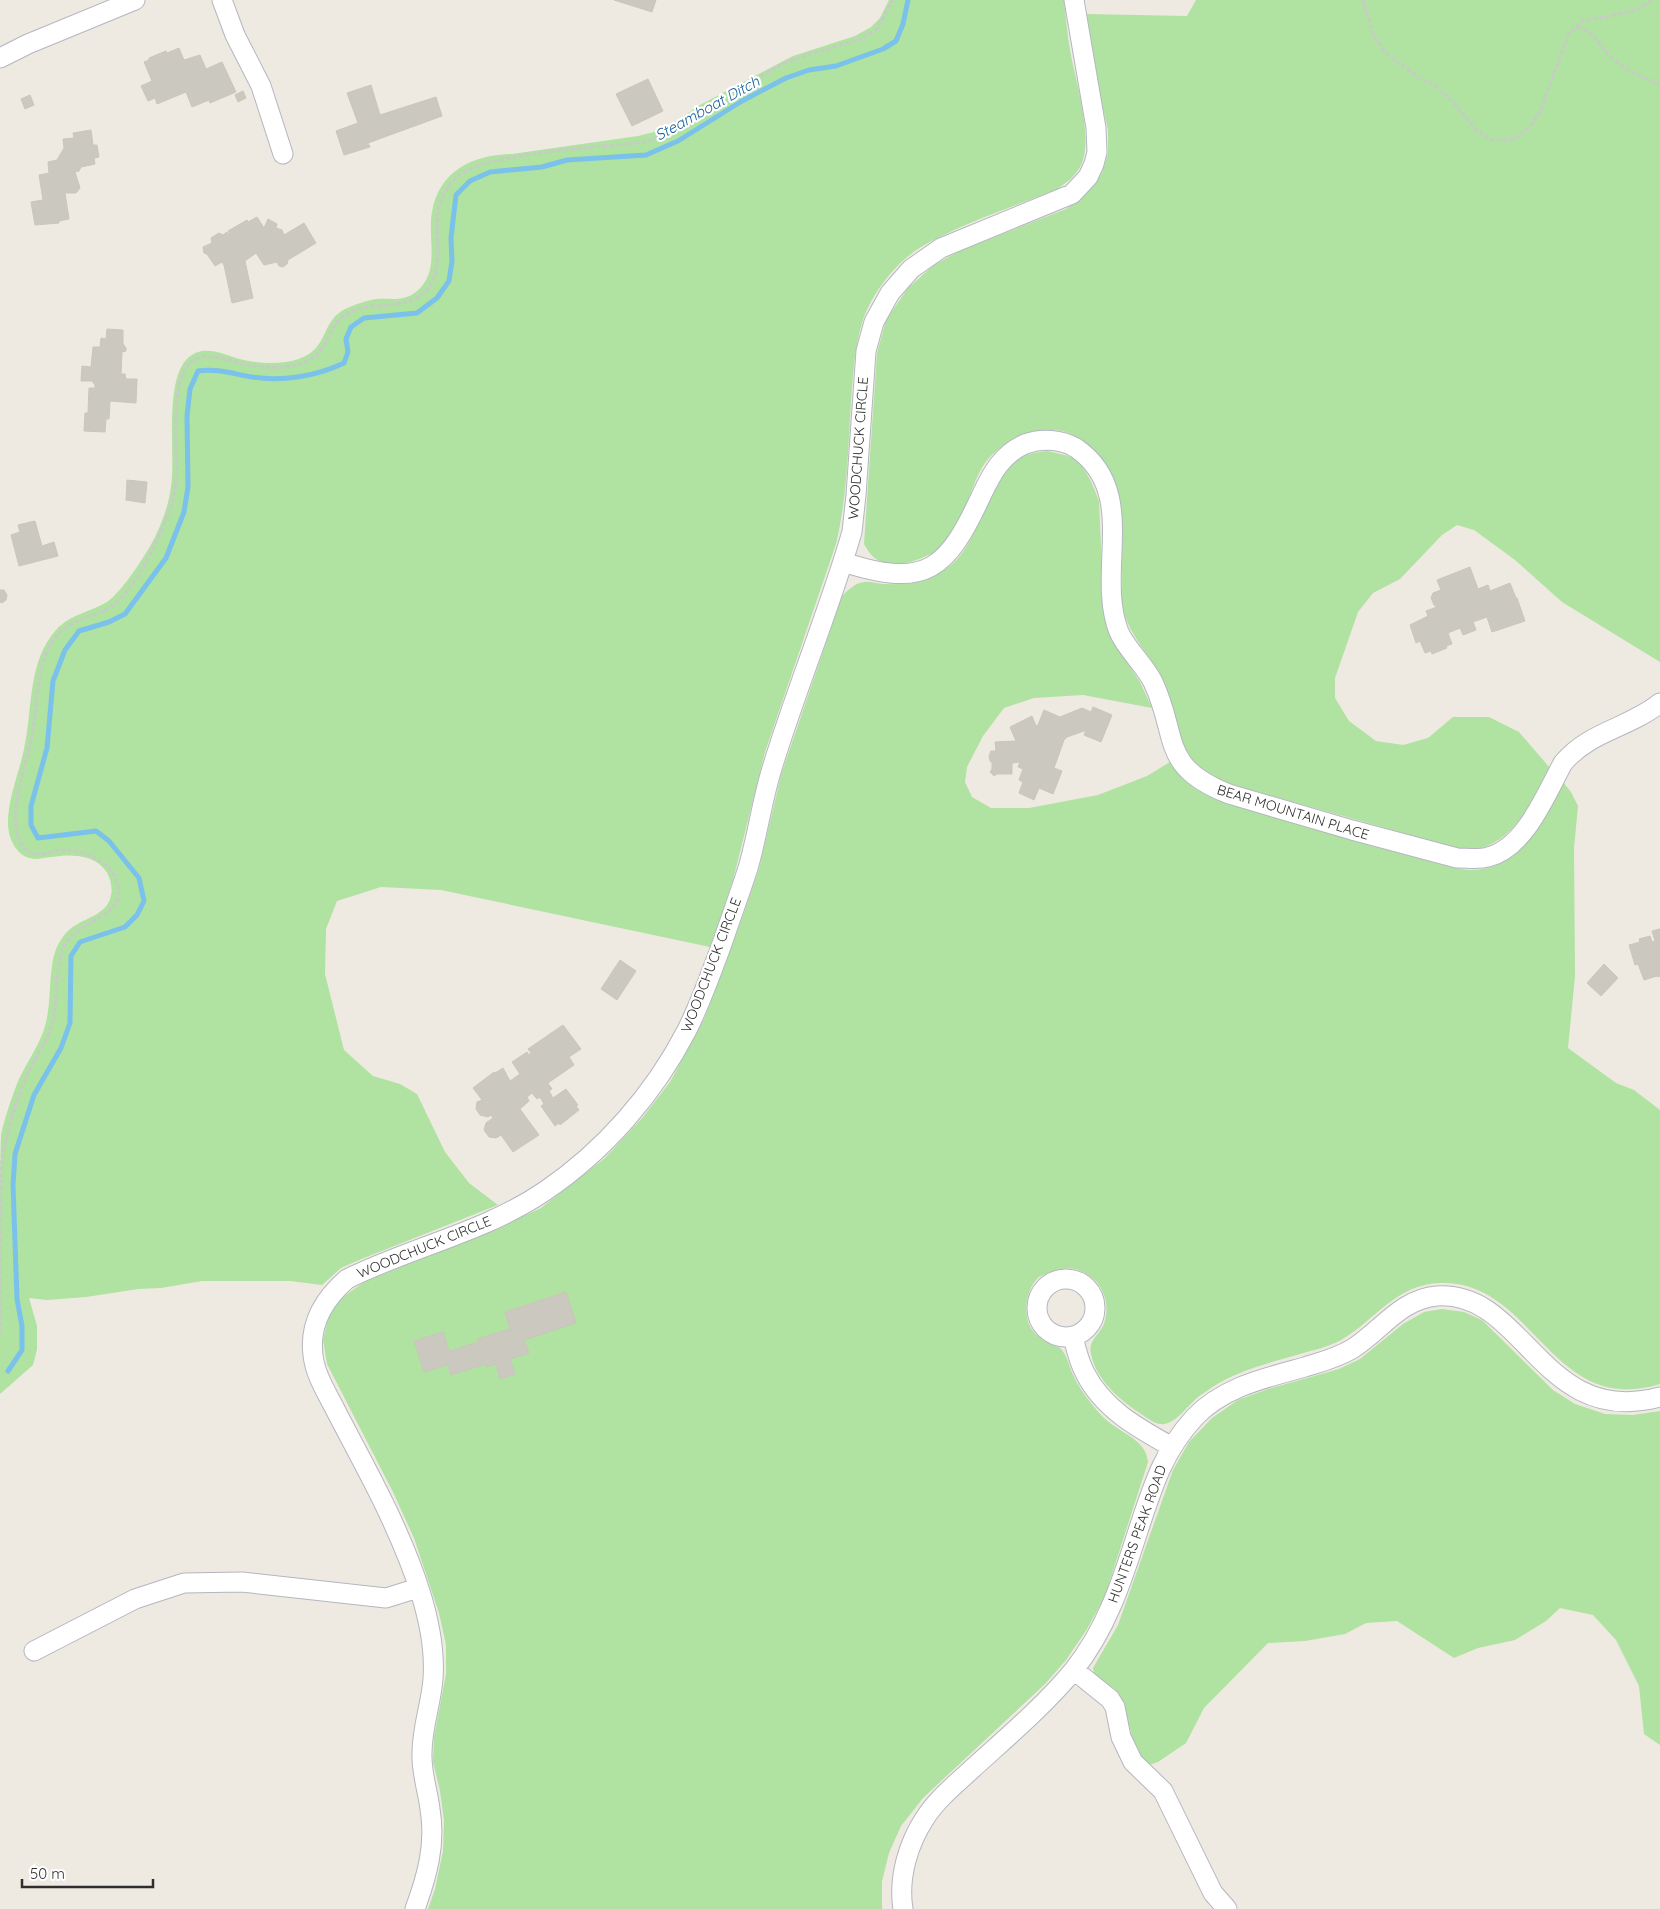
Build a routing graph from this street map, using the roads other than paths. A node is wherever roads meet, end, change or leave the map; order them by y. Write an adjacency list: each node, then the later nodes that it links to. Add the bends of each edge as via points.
1 (135, 0): 4 (street)
2 (222, 0): 5 (street, via 235,35 261,86)
3 (1074, 0): 6 (street, WOODCHUCK CIRCLE, via 1097,134 1094,164 1088,177 1072,194 941,248 911,268 890,293 874,322 866,351 855,513)
4 (0, 58)
5 (283, 154)
6 (842, 562): 7 (street, BEAR MOUNTAIN PLACE, via 903,575 937,564 959,540 989,479 1009,453 1043,440 1071,445 1092,462 1106,485 1112,514 1112,594 1117,626 1152,681 1175,752 1187,769 1206,784 1229,794 1458,858 1489,857 1514,842 1570,755 1591,739); 11 (street, WOODCHUCK CIRCLE, via 772,766 748,868 711,973 687,1030 653,1086 598,1148 543,1193 503,1214 347,1280 323,1305 316,1321 312,1340 316,1367 395,1527)
7 (1660, 703)
8 (1073, 1337): 10 (street, via 1084,1373 1106,1405)
9 (1660, 1397): 10 (street, HUNTERS PEAK ROAD, via 1624,1403 1583,1393 1568,1384 1486,1309 1469,1300 1436,1296 1414,1301 1340,1356 1232,1390 1196,1416)
10 (1172, 1447): 13 (street, HUNTERS PEAK ROAD, via 1155,1480 1108,1615)
11 (418, 1588): 12 (street, via 386,1598 242,1582 184,1583 135,1599); 14 (street, WOODCHUCK CIRCLE, via 430,1629 434,1664 421,1748 431,1810 432,1842 425,1881)
12 (34, 1651)
13 (1074, 1670): 15 (street, HUNTERS PEAK ROAD, via 1030,1716 938,1801 926,1817 912,1842 904,1870); 16 (street, via 1110,1699 1132,1762 1163,1791 1213,1893)
14 (415, 1909)
15 (903, 1909)
16 (1227, 1909)

